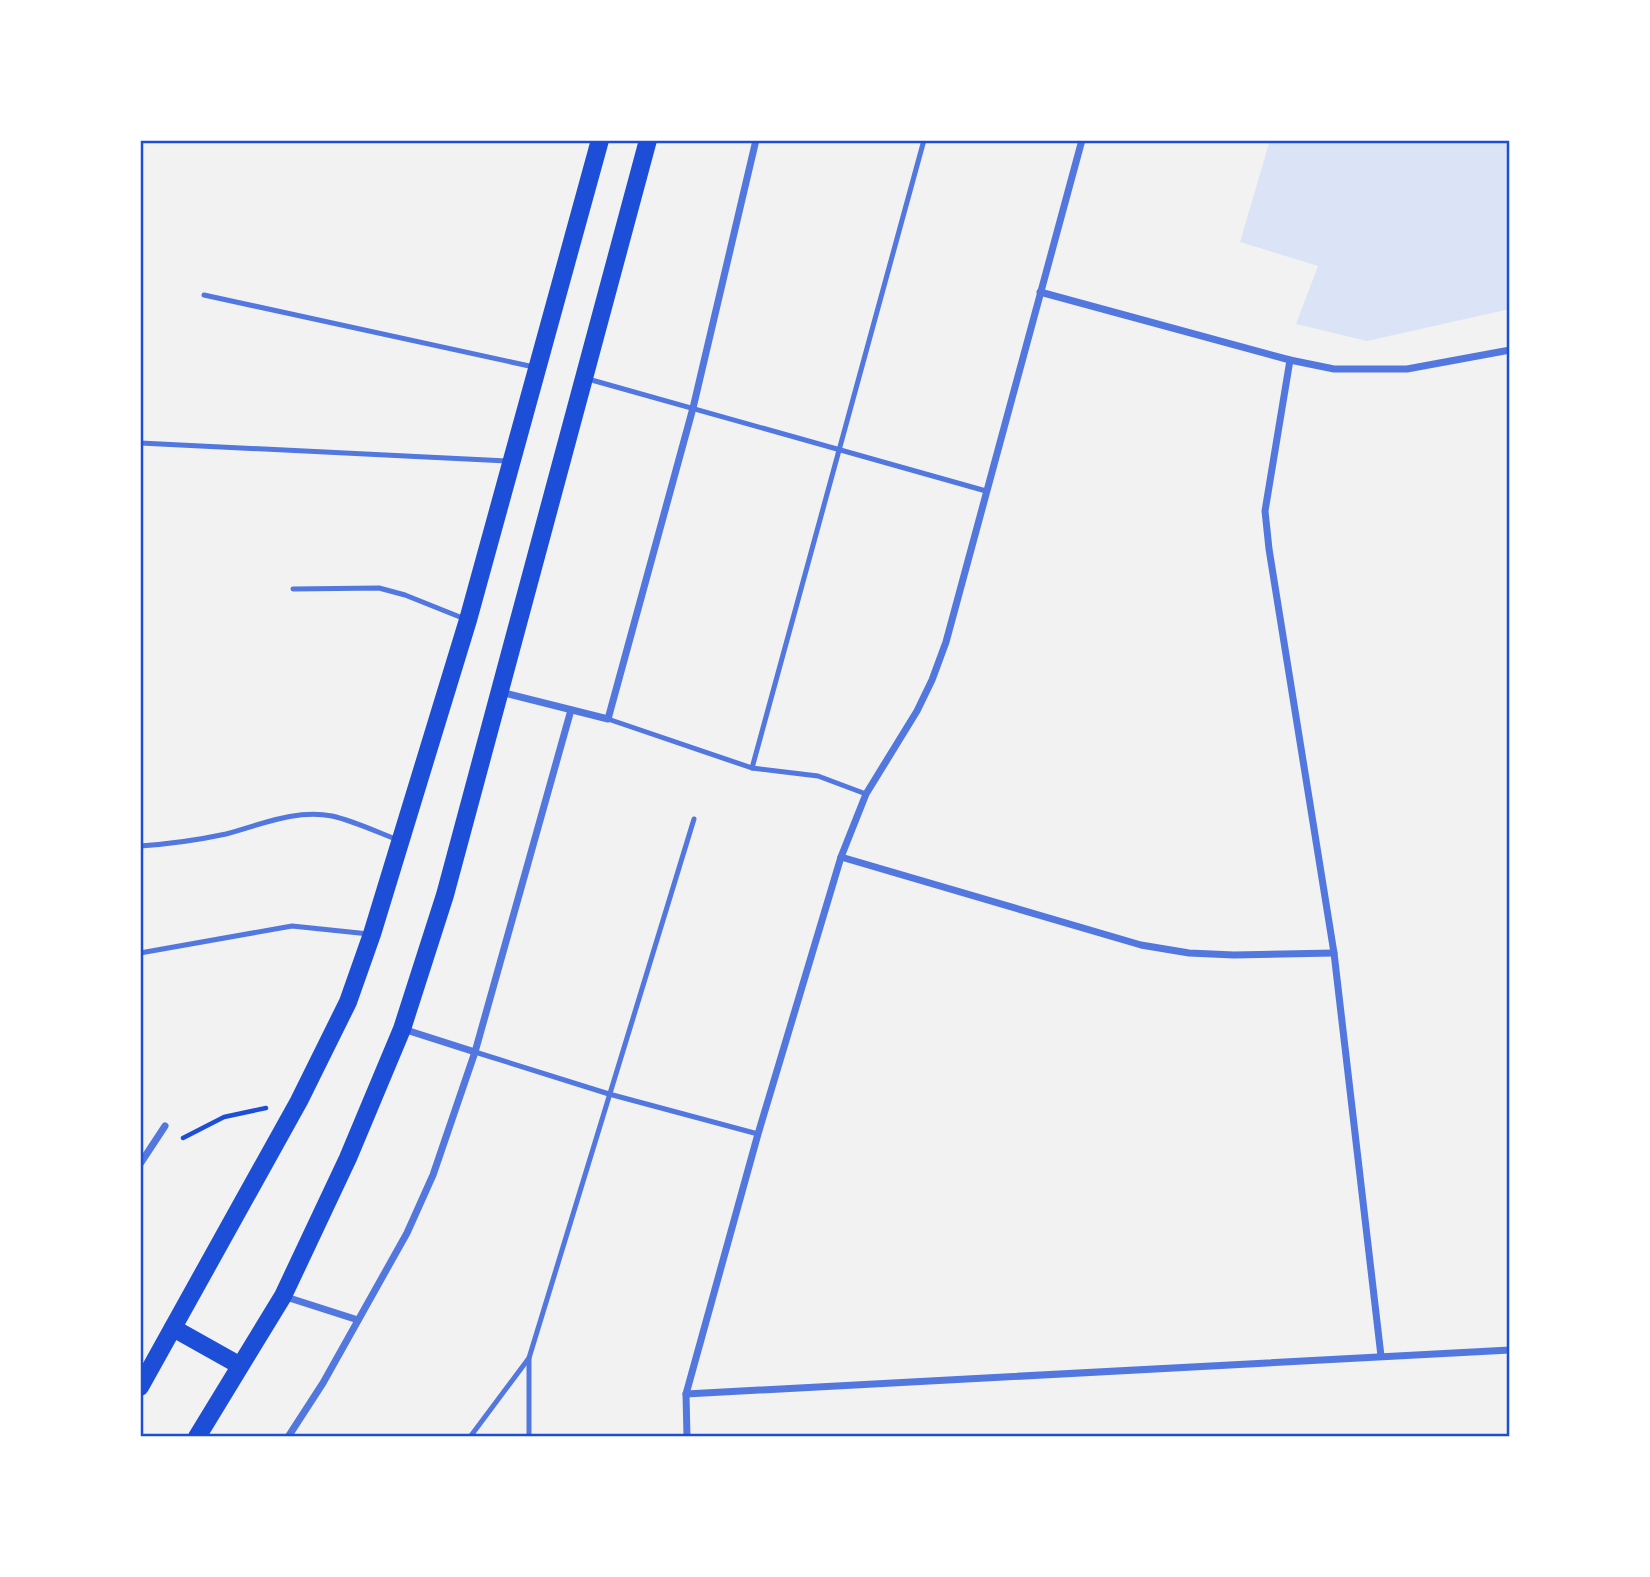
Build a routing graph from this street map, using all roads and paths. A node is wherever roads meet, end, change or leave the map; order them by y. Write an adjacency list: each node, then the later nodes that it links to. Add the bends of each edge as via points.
1 (600, 140): 10 (main road)
2 (648, 140): 11 (main road)
3 (757, 140): 12 (street)
4 (924, 140): 14 (lane)
5 (1082, 140): 6 (street)
6 (1040, 292): 9 (street); 16 (street)
7 (204, 295): 10 (lane)
8 (1510, 350): 9 (street, via 1407,369 1334,369)
9 (1290, 360): 30 (street, via 1265,511)
10 (537, 368): 15 (main road)
11 (583, 378): 12 (lane); 19 (main road)
12 (693, 408): 14 (lane); 21 (street)
13 (140, 443): 15 (lane)
14 (841, 450): 16 (lane); 22 (lane)
15 (511, 461): 18 (main road)
16 (986, 491): 23 (street, via 932,680)
17 (292, 589): 18 (lane, via 379,587)
18 (468, 620): 25 (main road)
19 (500, 691): 20 (street); 31 (main road)
20 (571, 710): 21 (street); 32 (street)
21 (608, 719): 22 (lane)
22 (752, 768): 23 (lane, via 818,776)
23 (866, 794): 27 (street)
24 (694, 819): 33 (lane)
25 (401, 841): 26 (lane, via 331,816 311,816 280,817 225,834); 28 (main road)
26 (140, 846)
27 (841, 857): 30 (street, via 1141,945 1234,955); 36 (street)
28 (372, 934): 29 (lane, via 292,926); 34 (main road, via 348,1002)
29 (140, 953)
30 (1334, 953): 42 (street)
31 (402, 1029): 32 (street); 38 (main road, via 348,1158)
32 (475, 1052): 33 (lane); 39 (street, via 433,1175 407,1233)
33 (609, 1094): 36 (lane); 43 (lane)
34 (299, 1101): 37 (path, via 224,1117); 40 (main road)
35 (165, 1126): 37 (street)
36 (758, 1133): 46 (street)
37 (142, 1161)
38 (282, 1296): 39 (street); 44 (main road)
39 (358, 1320): 48 (street)
40 (173, 1328): 44 (main road); 45 (main road)
41 (1510, 1350): 42 (street)
42 (1381, 1356): 46 (street)
43 (529, 1358): 49 (lane); 50 (lane)
44 (239, 1365): 47 (main road)
45 (140, 1387)
46 (686, 1394): 51 (street)
47 (197, 1437)
48 (288, 1437)
49 (470, 1437)
50 (529, 1437)
51 (687, 1437)

